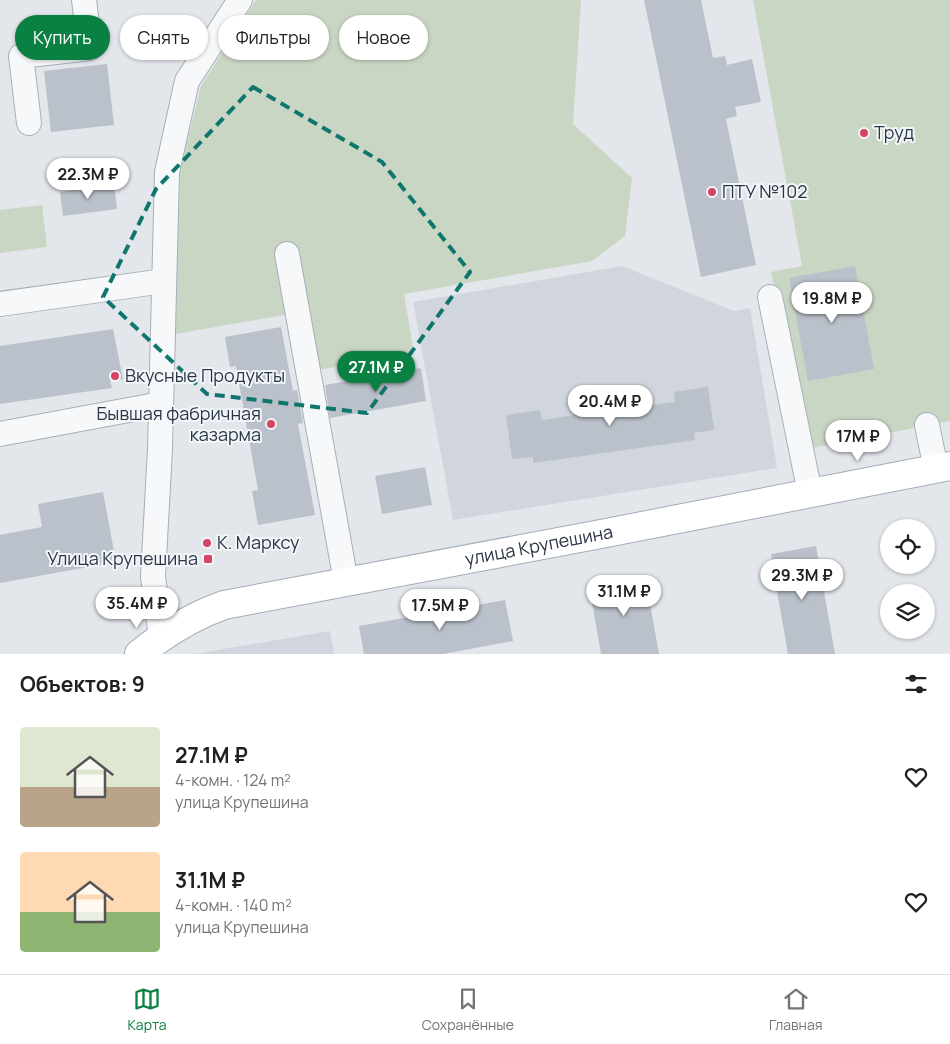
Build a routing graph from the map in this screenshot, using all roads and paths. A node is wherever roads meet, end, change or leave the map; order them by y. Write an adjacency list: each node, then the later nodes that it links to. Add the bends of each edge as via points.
1 (84, 0): 3 (lane, via 90,48 21,56)
2 (240, 0): 5 (lane, via 187,81 167,172)
3 (29, 123)
4 (287, 254): 13 (lane)
5 (164, 282): 7 (lane); 8 (lane)
6 (770, 297): 12 (lane)
7 (0, 304)
8 (161, 404): 10 (lane); 14 (lane)
9 (927, 425): 11 (lane)
10 (0, 434)
11 (946, 469): 12 (main road, улица Крупешина)
12 (810, 493): 13 (main road, улица Крупешина)
13 (346, 582): 14 (main road, улица Крупешина, via 224,605 203,612)
14 (148, 649)

